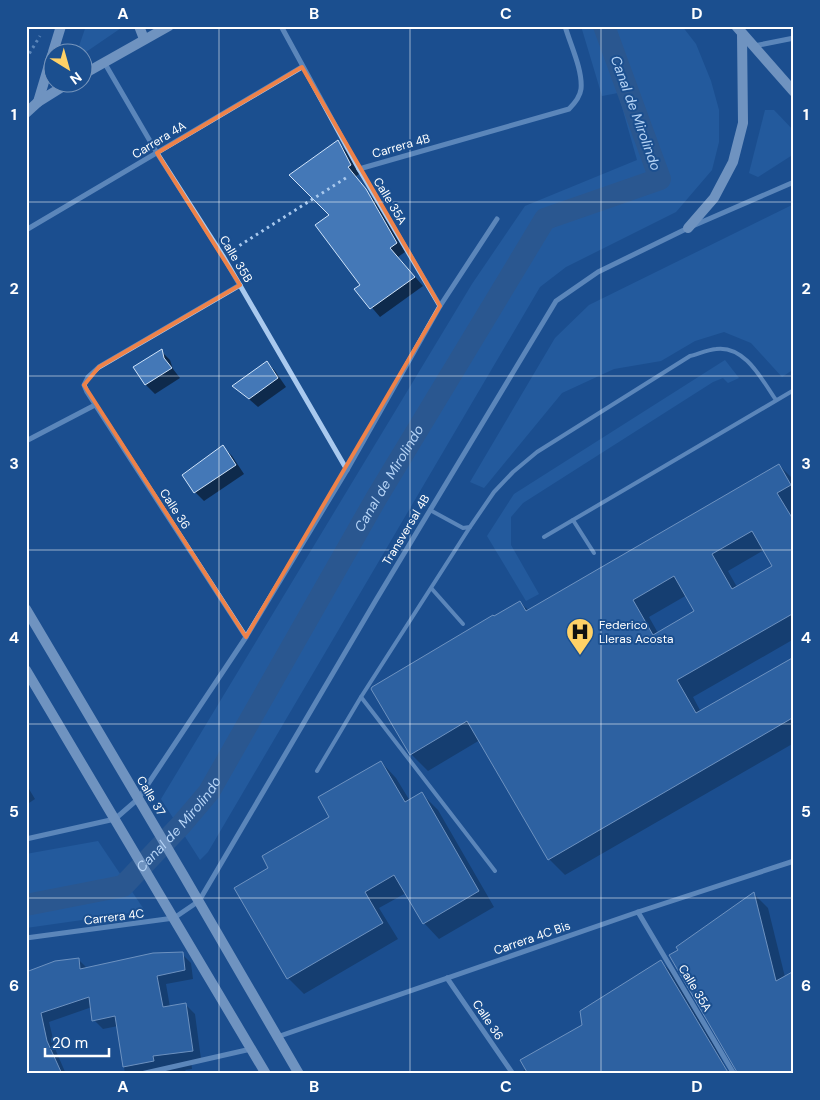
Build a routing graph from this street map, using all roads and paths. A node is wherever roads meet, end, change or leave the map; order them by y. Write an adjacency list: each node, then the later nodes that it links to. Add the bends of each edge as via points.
1 (61, 26): 10 (main road)
2 (139, 26): 9 (main road)
3 (169, 26): 9 (main road)
4 (281, 26): 14 (street, Calle 35A)
5 (565, 26): 22 (street, Carrera 4B, via 581,90 569,109)
6 (739, 30): 11 (main road); 25 (main road, via 743,122 733,162 714,198)
7 (41, 32): 12 (path)
8 (794, 38): 11 (street)
9 (144, 39): 13 (main road)
10 (56, 42)
11 (753, 46): 18 (main road)
12 (26, 59)
13 (104, 62): 15 (main road); 21 (street, Calle 35B)
14 (302, 67): 21 (street, Carrera 4A); 22 (street, Calle 35A)
15 (92, 69)
16 (42, 89): 19 (main road)
17 (54, 92): 19 (main road)
18 (794, 92)
19 (38, 102): 20 (main road)
20 (26, 113)
21 (157, 153): 26 (street, Carrera 4A); 27 (street, Calle 35B)
22 (359, 169): 27 (path, Carrera 4B); 29 (street, Calle 35A)
23 (794, 182): 25 (street)
24 (497, 219): 29 (street)
25 (688, 228): 35 (street, Transversal 4B, via 598,272 556,301)
26 (26, 230)
27 (223, 256): 28 (street, Calle 35B)
28 (240, 285): 32 (street, Calle 36, via 99,367 84,384); 34 (street, Calle 35B)
29 (440, 306): 34 (street)
30 (794, 390): 31 (lane)
31 (776, 400): 36 (lane); 37 (lane, via 749,362 733,350 718,348 690,356 537,452 494,492)
32 (95, 405): 33 (street); 43 (street, Calle 36)
33 (26, 440)
34 (347, 470): 43 (street)
35 (430, 510): 37 (lane, via 464,528); 52 (street, Transversal 4B)
36 (572, 520): 38 (lane); 39 (lane)
37 (470, 527): 40 (lane)
38 (544, 537)
39 (594, 553)
40 (432, 589): 42 (lane); 45 (lane)
41 (26, 609): 47 (main road, Calle 37)
42 (463, 624)
43 (246, 637): 47 (street)
44 (26, 670): 48 (main road)
45 (361, 697): 46 (lane); 51 (lane)
46 (317, 771)
47 (138, 799): 48 (street); 52 (main road, Calle 37)
48 (115, 819): 49 (street); 54 (main road)
49 (26, 839)
50 (794, 861): 53 (street, Carrera 4C Bis)
51 (495, 871)
52 (199, 901): 54 (street, Carrera 4C); 57 (main road, Calle 37)
53 (638, 912): 56 (street, Carrera 4C Bis); 63 (street, Calle 35A)
54 (174, 918): 55 (street, Carrera 4C); 58 (main road)
55 (26, 938)
56 (447, 978): 57 (street, Carrera 4C Bis); 62 (street, Calle 36)
57 (277, 1037): 61 (main road, Calle 37)
58 (251, 1049): 59 (street); 60 (main road)
59 (141, 1074)
60 (266, 1074)
61 (299, 1074)
62 (513, 1074)
63 (734, 1074)

